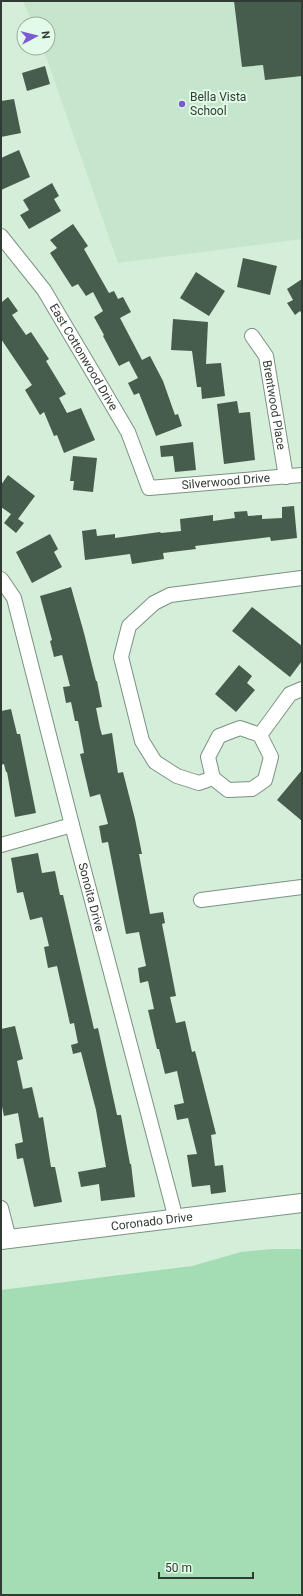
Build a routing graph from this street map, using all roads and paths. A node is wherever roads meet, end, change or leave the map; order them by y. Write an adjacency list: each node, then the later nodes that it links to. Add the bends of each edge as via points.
1 (1, 236): 5 (street, East Cottonwood Drive, via 44,290 128,432)
2 (252, 336): 4 (street, Brentwood Place, via 266,356)
3 (302, 475): 4 (street, Silverwood Drive)
4 (286, 477): 5 (street, Silverwood Drive)
5 (149, 488)
6 (302, 578): 10 (street, via 170,595 154,603 129,626 121,657 142,741 154,762 176,776 199,782)
7 (1, 579): 11 (street, Sonoita Drive, via 14,598)
8 (302, 689): 9 (street, via 290,694)
9 (260, 735): 10 (street, via 240,728 219,736 208,757); 10 (street, via 271,757 265,780 252,789 228,790)
10 (213, 778)
11 (72, 825): 12 (street); 17 (street, Sonoita Drive)
12 (1, 845)
13 (302, 887): 14 (street)
14 (201, 900)
15 (302, 1203): 17 (street, Coronado Drive)
16 (1, 1208): 18 (street)
17 (176, 1219): 18 (street, Coronado Drive)
18 (5, 1240)

